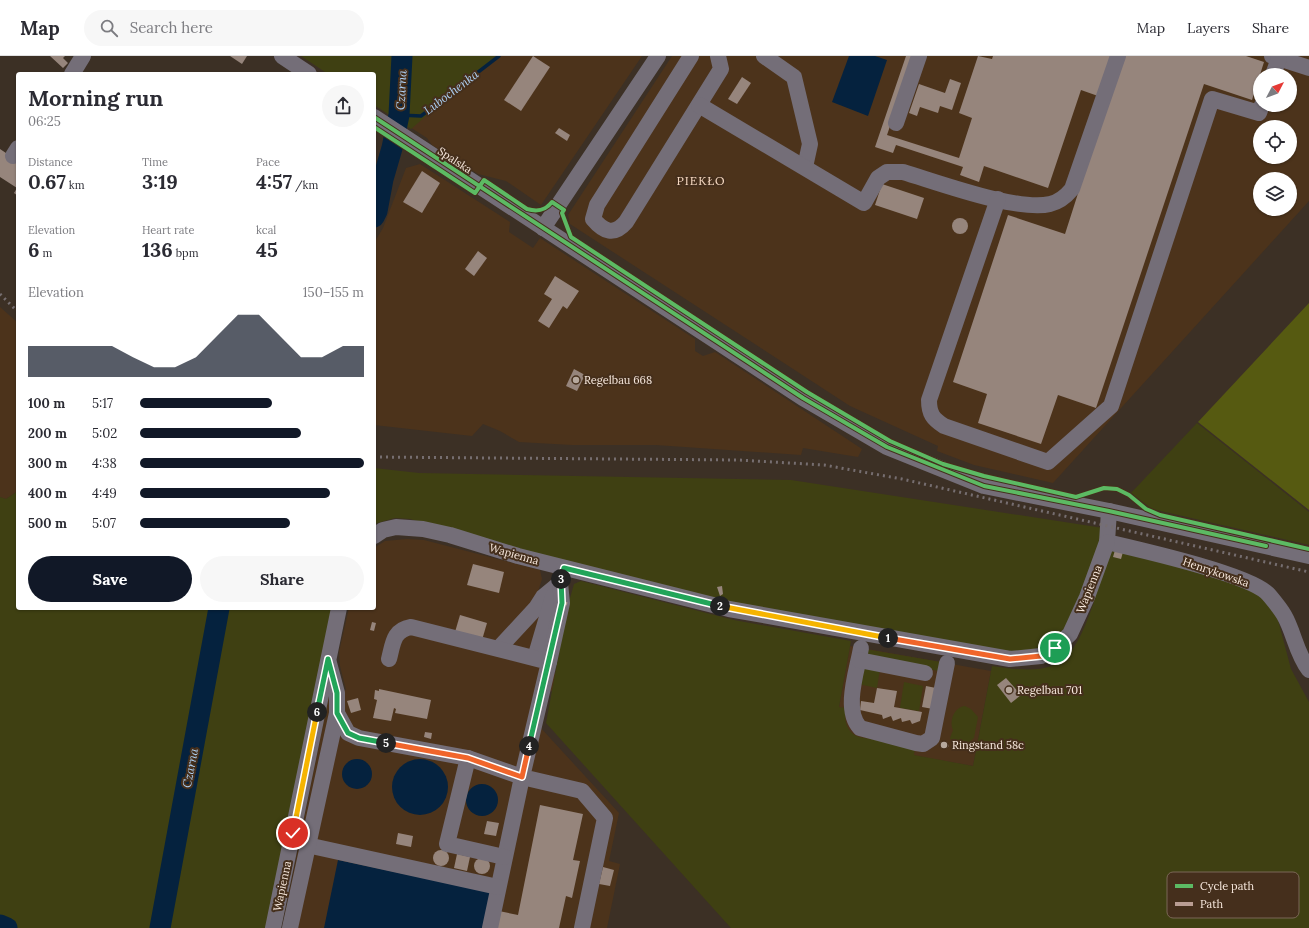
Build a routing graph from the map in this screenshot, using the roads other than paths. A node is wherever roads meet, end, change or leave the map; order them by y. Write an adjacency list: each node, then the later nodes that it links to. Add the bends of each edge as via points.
1 (83, 56): 12 (street)
2 (282, 56): 13 (street)
3 (658, 56): 20 (street)
4 (691, 56): 14 (street, via 597,205 593,220 599,227 614,232 626,222)
5 (718, 56): 14 (street, via 721,69)
6 (764, 56): 18 (street, via 794,77 810,144)
7 (919, 56): 17 (street)
8 (1118, 56): 19 (street, via 1072,188 1066,196 1051,204 1034,206)
9 (1276, 57): 10 (street); 11 (street)
10 (1274, 68)
11 (1309, 68)
12 (73, 72)
13 (306, 72)
14 (699, 105): 18 (street)
15 (1253, 111): 19 (street, via 1212,99 1111,406 1048,462 944,426 934,420 929,410 929,400)
16 (377, 119): 20 (street, Spalska)
17 (896, 123)
18 (805, 167): 19 (street, via 864,203 878,178 887,172 903,172)
19 (998, 199)
20 (543, 228): 21 (street, Spalska, via 803,398 887,447 984,486)
21 (1109, 511): 23 (street); 24 (street, Spalska)
22 (376, 535): 25 (street, Wapienna, via 396,527 423,529)
23 (1107, 542): 25 (street, Wapienna, via 1088,597 1070,634 1055,648 1041,656 1026,659 1010,659 730,609); 32 (street, Henrykowska, via 1174,558 1249,582 1268,593 1284,615 1302,661)
24 (1309, 556)
25 (562, 575): 27 (street); 30 (street, via 562,603)
26 (339, 610): 28 (street, Wapienna)
27 (499, 648): 29 (street, via 411,627 399,630 395,635); 30 (street)
28 (328, 659): 34 (street, via 337,693); 42 (street, Wapienna)
29 (389, 659)
30 (542, 660): 38 (street)
31 (947, 663): 35 (street, via 934,732 928,742 916,743)
32 (1309, 670)
33 (925, 673): 35 (street, via 860,654 851,704 854,722 860,728)
34 (337, 713): 37 (street, via 348,733 359,738); 39 (street)
35 (885, 734): 36 (street, via 896,731)
36 (923, 736)
37 (468, 758): 38 (street); 40 (street, via 447,844)
38 (522, 777): 40 (street); 45 (street, via 582,791 605,818)
39 (307, 845): 41 (street); 43 (street)
40 (504, 857): 41 (street)
41 (498, 887): 44 (street)
42 (274, 928)
43 (290, 928)
44 (490, 928)
45 (582, 928)

